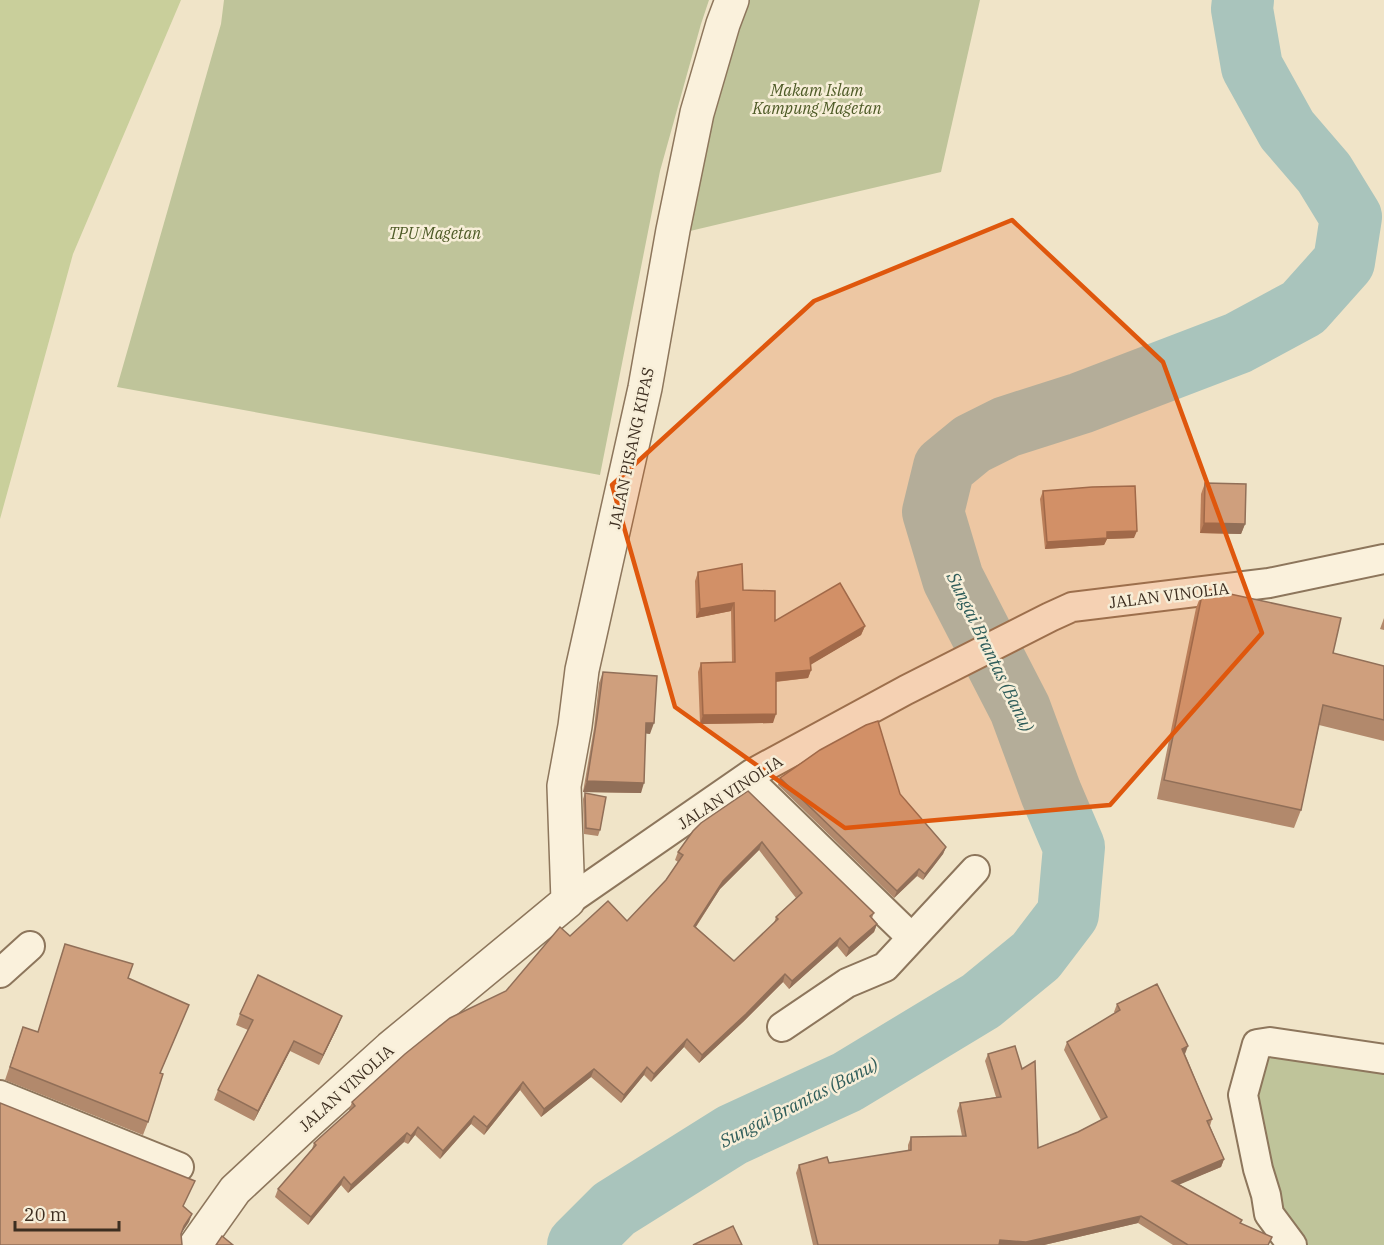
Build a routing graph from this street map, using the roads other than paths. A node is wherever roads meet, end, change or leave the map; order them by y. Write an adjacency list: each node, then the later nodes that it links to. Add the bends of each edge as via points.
1 (732, 0): 5 (street, JALAN PISANG KIPAS, via 697,113 645,388 582,670 564,786)
2 (1384, 559): 3 (street, JALAN VINOLIA, via 1269,583 1072,607 906,690)
3 (747, 778): 5 (street, JALAN VINOLIA); 6 (street)
4 (975, 870): 6 (street)
5 (568, 901): 13 (street, JALAN VINOLIA, via 390,1048 308,1122 235,1190)
6 (912, 937): 9 (street, via 885,967 848,983)
7 (30, 946): 8 (street)
8 (0, 973)
9 (782, 1027)
10 (1384, 1059): 14 (street, via 1270,1042 1257,1044 1243,1095 1269,1214)
11 (0, 1095): 12 (street)
12 (179, 1167)
13 (196, 1245)
14 (1292, 1245)

